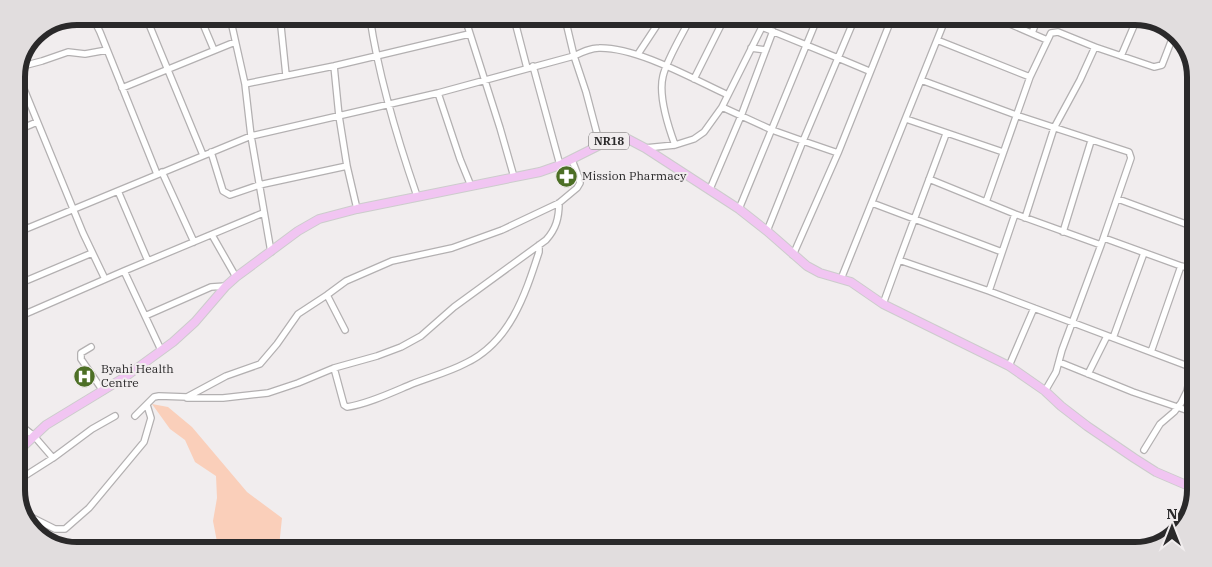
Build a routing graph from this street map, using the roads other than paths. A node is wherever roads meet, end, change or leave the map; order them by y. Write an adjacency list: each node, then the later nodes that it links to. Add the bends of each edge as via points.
1 (96, 25): 31 (street)
2 (150, 25): 43 (street)
3 (203, 25): 32 (street)
4 (231, 25): 27 (street)
5 (281, 25): 45 (street)
6 (371, 25): 35 (street)
7 (467, 25): 23 (street)
8 (516, 25): 41 (street)
9 (567, 25): 36 (street)
10 (657, 25): 34 (street)
11 (687, 25): 42 (street)
12 (721, 25): 47 (street)
13 (815, 25): 28 (street)
14 (852, 25): 38 (street)
15 (889, 25): 44 (street)
16 (943, 25): 24 (street)
17 (1013, 25): 22 (street)
18 (1035, 25): 22 (street)
19 (1134, 25): 37 (street)
20 (762, 27): 21 (street); 30 (street)
21 (773, 31): 28 (street); 33 (street)
22 (1032, 33): 25 (street)
23 (469, 34): 35 (street); 48 (street)
24 (937, 40): 46 (street); 49 (street)
25 (1047, 40): 29 (street, via 1051,33 1058,32); 46 (street)
26 (1172, 41): 37 (street, via 1159,67)
27 (235, 42): 32 (street); 50 (street)
28 (807, 46): 38 (street); 64 (street)
29 (1095, 47): 37 (street); 63 (street)
30 (751, 48): 33 (street); 54 (street)
31 (107, 50): 39 (street, via 85,54 68,52); 51 (street)
32 (214, 50): 43 (street)
33 (766, 50): 59 (street)
34 (638, 54): 36 (street, via 601,47); 42 (street)
35 (376, 56): 40 (street); 55 (street)
36 (574, 56): 41 (street); 69 (street)
37 (1121, 56)
38 (838, 58): 44 (street); 67 (street)
39 (27, 65)
40 (334, 66): 45 (street); 58 (street)
41 (530, 67): 48 (street); 77 (street)
42 (666, 67): 47 (street); 70 (street, via 662,79 663,96 668,125)
43 (168, 70): 51 (street); 75 (street)
44 (870, 71): 74 (street)
45 (286, 75): 50 (street)
46 (1030, 77): 57 (street)
47 (694, 79): 54 (street)
48 (485, 80): 53 (street); 80 (street)
49 (921, 80): 57 (street); 60 (street)
50 (245, 84): 66 (street)
51 (122, 88): 79 (street)
52 (25, 92): 61 (street)
53 (438, 93): 55 (street); 83 (street)
54 (728, 95): 56 (street)
55 (388, 104): 58 (street); 86 (street)
56 (722, 107): 59 (street); 70 (street, via 704,132)
57 (1016, 115): 63 (street); 73 (street)
58 (339, 116): 66 (street); 78 (street)
59 (741, 116): 64 (street); 84 (street)
60 (906, 119): 65 (street); 90 (street)
61 (37, 122): 62 (street); 91 (street)
62 (25, 127)
63 (1054, 128): 68 (street); 96 (street)
64 (772, 130): 67 (street); 93 (street)
65 (946, 134): 73 (street); 81 (street)
66 (250, 136): 72 (street); 82 (street)
67 (803, 141): 74 (street); 100 (street)
68 (1091, 141): 87 (street, via 1131,154); 101 (street)
69 (600, 145): 71 (main road, NR18, via 621,138); 76 (main road, NR18)
70 (676, 145): 71 (street)
71 (645, 148): 84 (main road, NR18)
72 (211, 152): 75 (street); 82 (street, via 226,194)
73 (1003, 152): 88 (street)
74 (838, 153): 111 (street)
75 (203, 155): 79 (street)
76 (572, 160): 77 (main road, NR18); 89 (street, via 580,183)
77 (560, 165): 80 (main road, NR18)
78 (347, 166): 82 (street); 92 (street)
79 (160, 173): 85 (street); 104 (street)
80 (514, 177): 83 (main road, NR18)
81 (929, 179): 88 (street); 97 (street)
82 (259, 185): 94 (street)
83 (471, 186): 86 (main road, NR18)
84 (710, 189): 93 (main road, NR18)
85 (118, 191): 91 (street); 113 (street)
86 (417, 196): 92 (main road, NR18)
87 (1118, 199): 98 (street); 103 (street)
88 (986, 202): 95 (street)
89 (559, 203): 105 (street, via 552,233); 123 (street, via 502,230 460,245 392,261 346,281)
90 (872, 203): 97 (street); 119 (street)
91 (74, 209): 99 (street); 110 (street)
92 (357, 209): 107 (main road, NR18, via 318,219)
93 (739, 209): 100 (main road, NR18)
94 (263, 213): 102 (street); 107 (street)
95 (1015, 214): 96 (street); 108 (street)
96 (1025, 218): 101 (street)
97 (915, 219): 108 (street); 112 (street)
98 (1187, 224)
99 (26, 229)
100 (767, 231): 111 (main road, NR18)
101 (1063, 232): 106 (street)
102 (212, 235): 104 (street); 117 (street)
103 (1104, 238): 106 (street); 109 (street)
104 (194, 242): 113 (street)
105 (539, 245): 137 (street, via 454,307 421,336 377,356); 137 (street, via 521,301 502,336 467,363 347,406 344,405)
106 (1102, 245): 128 (street)
107 (271, 252): 117 (main road, NR18)
108 (1002, 252): 122 (street)
109 (1144, 252): 114 (street); 130 (street)
110 (92, 253): 118 (street); 120 (street)
111 (793, 255): 119 (main road, NR18, via 820,273)
112 (899, 260): 122 (street); 124 (street)
113 (148, 261): 116 (street)
114 (1181, 266): 115 (street); 133 (street)
115 (1187, 267)
116 (124, 271): 118 (street); 127 (street)
117 (236, 278): 121 (main road, NR18)
118 (105, 279): 126 (street)
119 (841, 279): 124 (main road, NR18)
120 (25, 281)
121 (226, 286): 127 (street, via 212,287); 132 (main road, NR18, via 194,322)
122 (989, 291): 125 (street)
123 (327, 295): 129 (street); 142 (street, via 298,314 260,364 226,376)
124 (884, 304): 136 (main road, NR18)
125 (1034, 308): 128 (street); 136 (street)
126 (25, 313)
127 (146, 316): 132 (street)
128 (1072, 323): 130 (street); 134 (street)
129 (344, 330)
130 (1110, 337): 133 (street); 138 (street)
131 (91, 347): 140 (street, via 81,353 81,359)
132 (162, 350): 140 (main road, NR18)
133 (1151, 352): 135 (street)
134 (1059, 362): 138 (street); 141 (street)
135 (1187, 364)
136 (1009, 366): 141 (main road, NR18)
137 (334, 368): 142 (street, via 268,393)
138 (1088, 374): 144 (street)
139 (1187, 387): 144 (street)
140 (103, 391): 149 (main road, NR18)
141 (1045, 391): 154 (main road, NR18, via 1087,426 1134,458)
142 (187, 398): 143 (street, via 160,396)
143 (147, 405): 147 (street); 155 (street, via 150,418 144,442 89,508 65,528 55,529)
144 (1177, 407): 145 (street); 151 (street, via 1160,424)
145 (1187, 410)
146 (115, 416): 152 (street)
147 (135, 416)
148 (25, 429): 149 (street)
149 (34, 436): 150 (main road, NR18); 152 (street)
150 (25, 444)
151 (1144, 450)
152 (53, 458): 153 (street)
153 (25, 476)
154 (1187, 485)
155 (34, 518)

